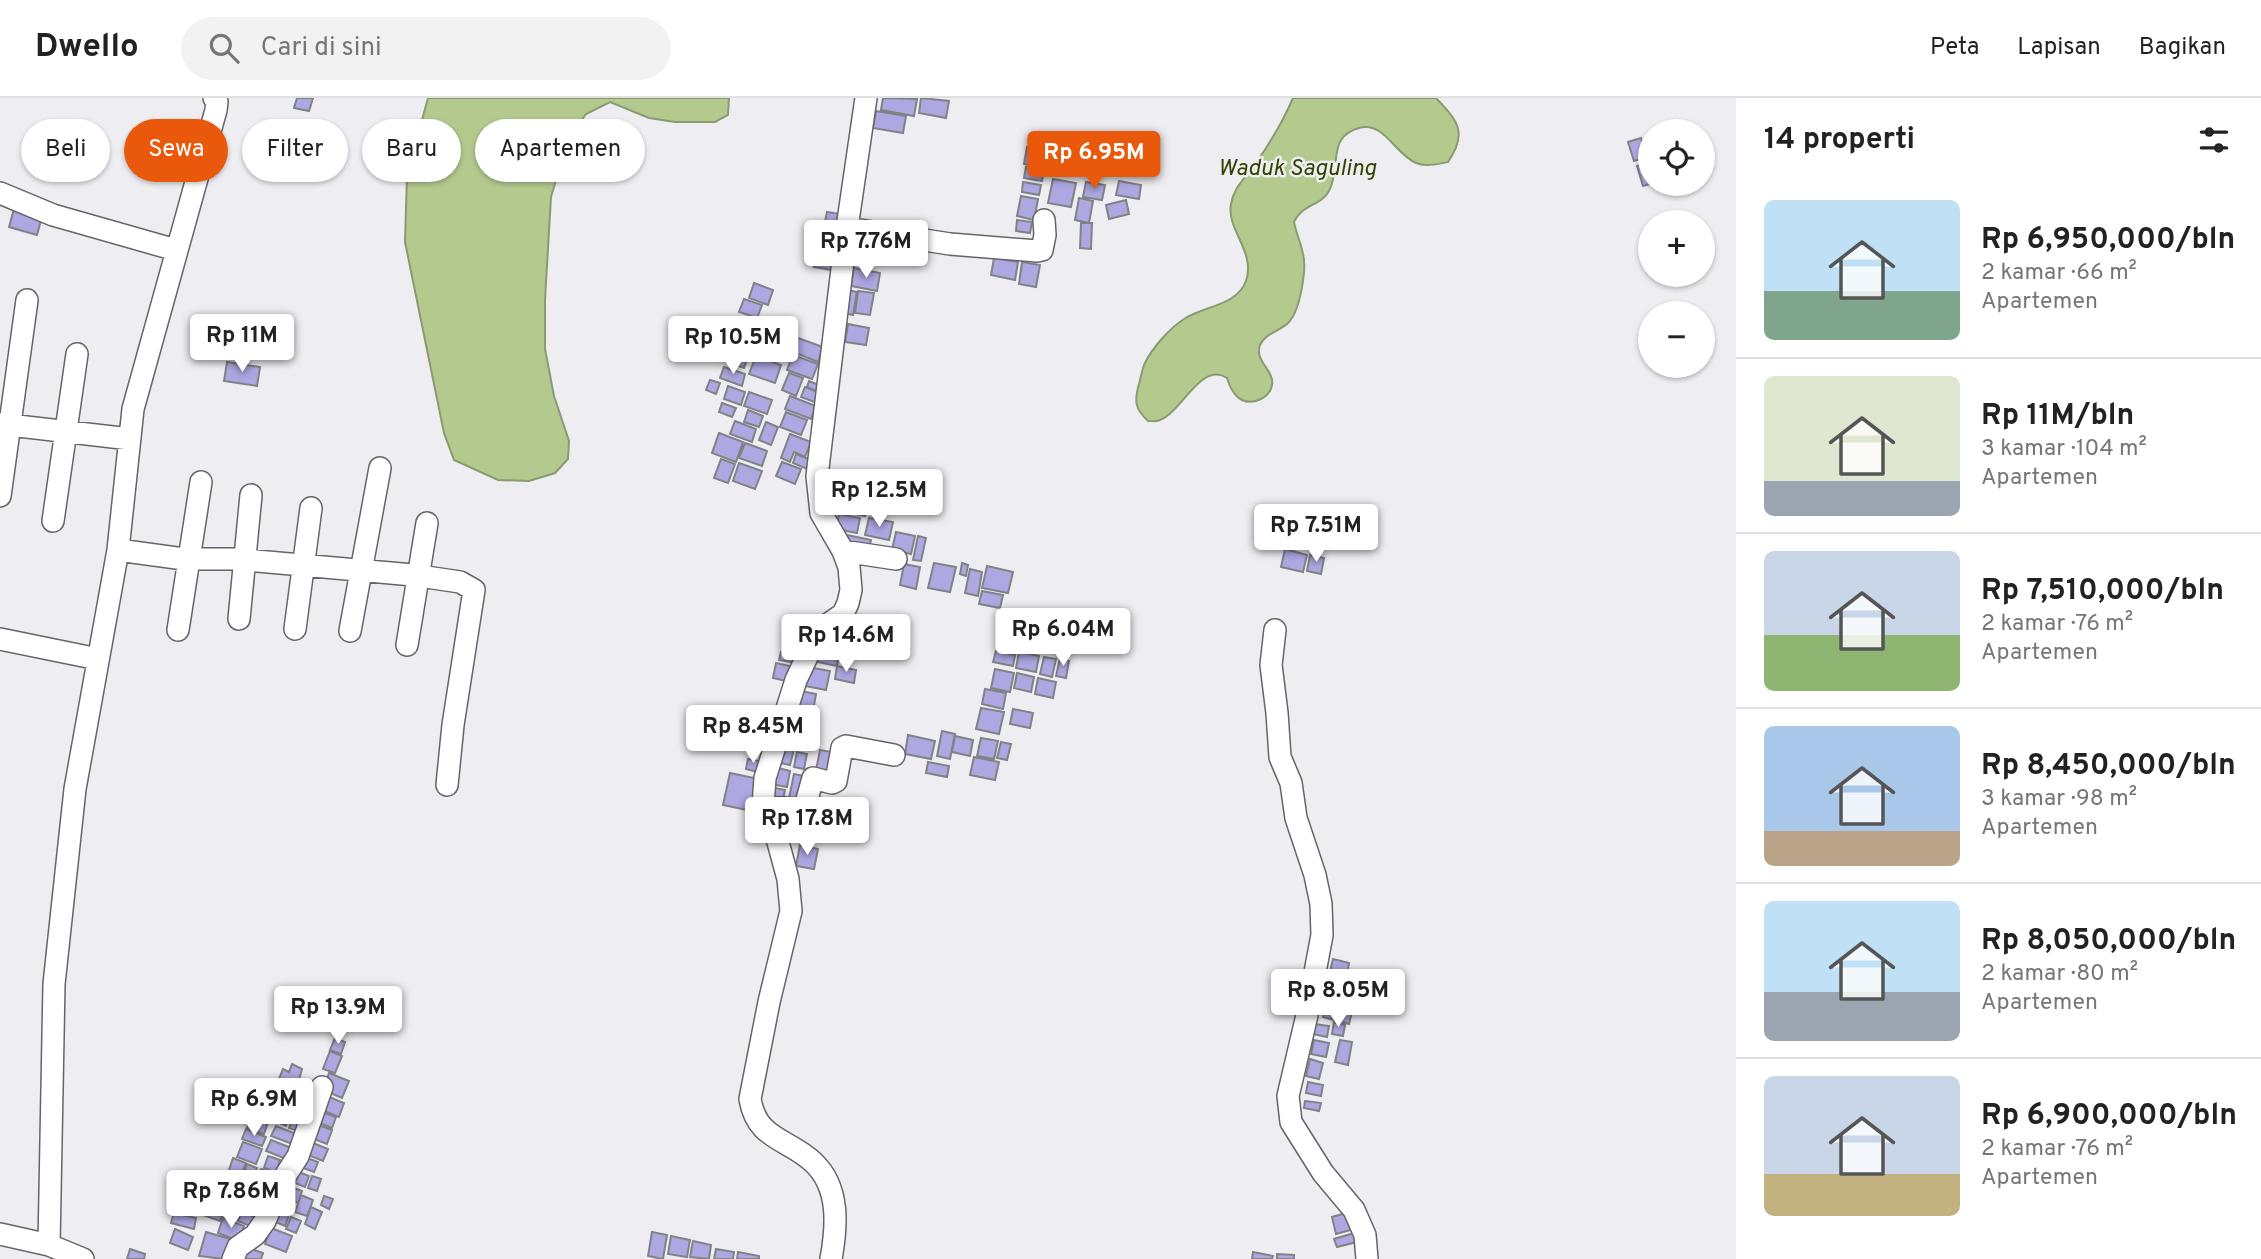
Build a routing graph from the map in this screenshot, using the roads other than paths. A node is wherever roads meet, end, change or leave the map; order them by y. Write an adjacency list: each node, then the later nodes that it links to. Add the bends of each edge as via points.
1 (866, 98): 5 (street)
2 (219, 99): 6 (street)
3 (0, 193): 6 (street, via 53,215)
4 (1044, 220): 5 (street, via 1044,246 1037,251 950,244)
5 (848, 228): 20 (street, via 817,476 821,513)
6 (176, 250): 11 (street, via 133,409)
7 (27, 300): 9 (street)
8 (77, 354): 10 (street)
9 (5, 424): 10 (street); 14 (street)
10 (67, 431): 11 (street); 17 (street)
11 (130, 439): 19 (street)
12 (380, 468): 25 (street)
13 (201, 482): 21 (street)
14 (0, 495)
15 (251, 495): 23 (street)
16 (311, 508): 24 (street)
17 (53, 521)
18 (427, 523): 26 (street)
19 (118, 550): 21 (street); 34 (street)
20 (843, 551): 22 (street); 37 (street, via 850,578 848,603 814,642 796,680 765,778)
21 (190, 559): 23 (street); 29 (street)
22 (897, 559)
23 (245, 560): 24 (street); 27 (street)
24 (302, 565): 25 (street); 28 (street)
25 (360, 570): 26 (street); 31 (street)
26 (419, 576): 33 (street); 36 (street, via 460,582 474,590)
27 (239, 619)
28 (295, 629)
29 (178, 630)
30 (1275, 630): 44 (street, via 1271,665 1280,757 1291,783 1296,818 1321,904 1322,935 1288,1096 1291,1122 1354,1210 1365,1235)
31 (350, 631)
32 (0, 639): 34 (street)
33 (407, 645)
34 (98, 659): 40 (street, via 75,789 54,984)
35 (894, 755): 37 (street, via 846,746 836,781 813,778 804,810)
36 (447, 785)
37 (763, 806): 43 (street, via 788,879 791,911 754,1075 752,1114 763,1128 824,1174 835,1208)
38 (322, 1087): 42 (street, via 298,1156 265,1221 238,1247)
39 (0, 1234): 40 (street)
40 (49, 1245): 41 (street)
41 (83, 1259)
42 (233, 1259)
43 (831, 1259)
44 (1367, 1259)

